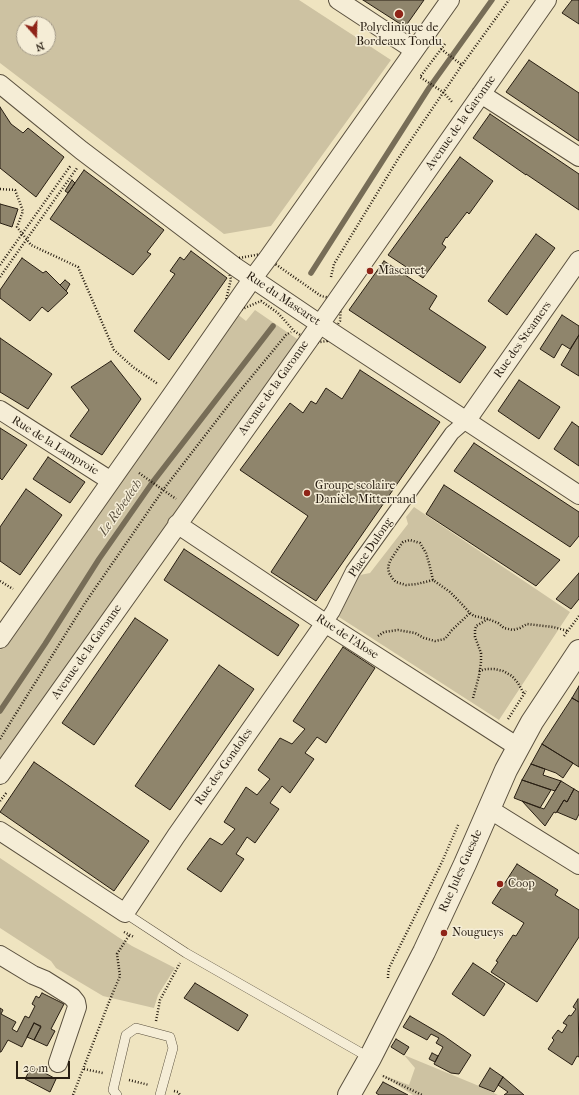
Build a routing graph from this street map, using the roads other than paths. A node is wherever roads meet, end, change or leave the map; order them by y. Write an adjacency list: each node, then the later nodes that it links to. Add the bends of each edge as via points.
1 (338, 0): 4 (street)
2 (450, 0): 4 (street)
3 (547, 0): 6 (street, Avenue de la Garonne)
4 (414, 50): 9 (street)
5 (0, 84): 9 (street, Rue du Mascaret, via 84,152)
6 (481, 94): 7 (street); 10 (street, Avenue de la Garonne)
7 (579, 157)
8 (579, 260): 12 (street, Rue des Steamers)
9 (253, 278): 10 (street, Rue du Mascaret); 13 (street)
10 (320, 324): 12 (street, Rue du Mascaret); 15 (street, Avenue de la Garonne)
11 (0, 410): 13 (street, Rue de la Lamproie)
12 (467, 420): 14 (street, Rue du Mascaret); 16 (street, Place Dulong, via 452,433 353,571 333,611)
13 (111, 481): 17 (street)
14 (579, 495)
15 (177, 524): 16 (street, Rue de l'Alose); 20 (street, Avenue de la Garonne)
16 (324, 623): 19 (street, Rue de l'Alose); 24 (street, Rue des Gondoles, via 176,836)
17 (0, 639)
18 (579, 651): 19 (street, Rue Jules Guesde)
19 (518, 747): 21 (street, Rue Jules Guesde)
20 (0, 775)
21 (489, 809): 23 (street); 27 (street, Rue Jules Guesde)
22 (0, 831): 24 (street)
23 (579, 865)
24 (131, 917): 27 (lane)
25 (0, 955): 26 (street, via 45,980 76,1002 77,1007)
26 (58, 1063)
27 (375, 1066): 30 (street, Rue Jules Guesde)
28 (161, 1091): 29 (lane, via 173,1048 170,1037 136,1028 126,1035 113,1090)
29 (118, 1095)
30 (349, 1095)

